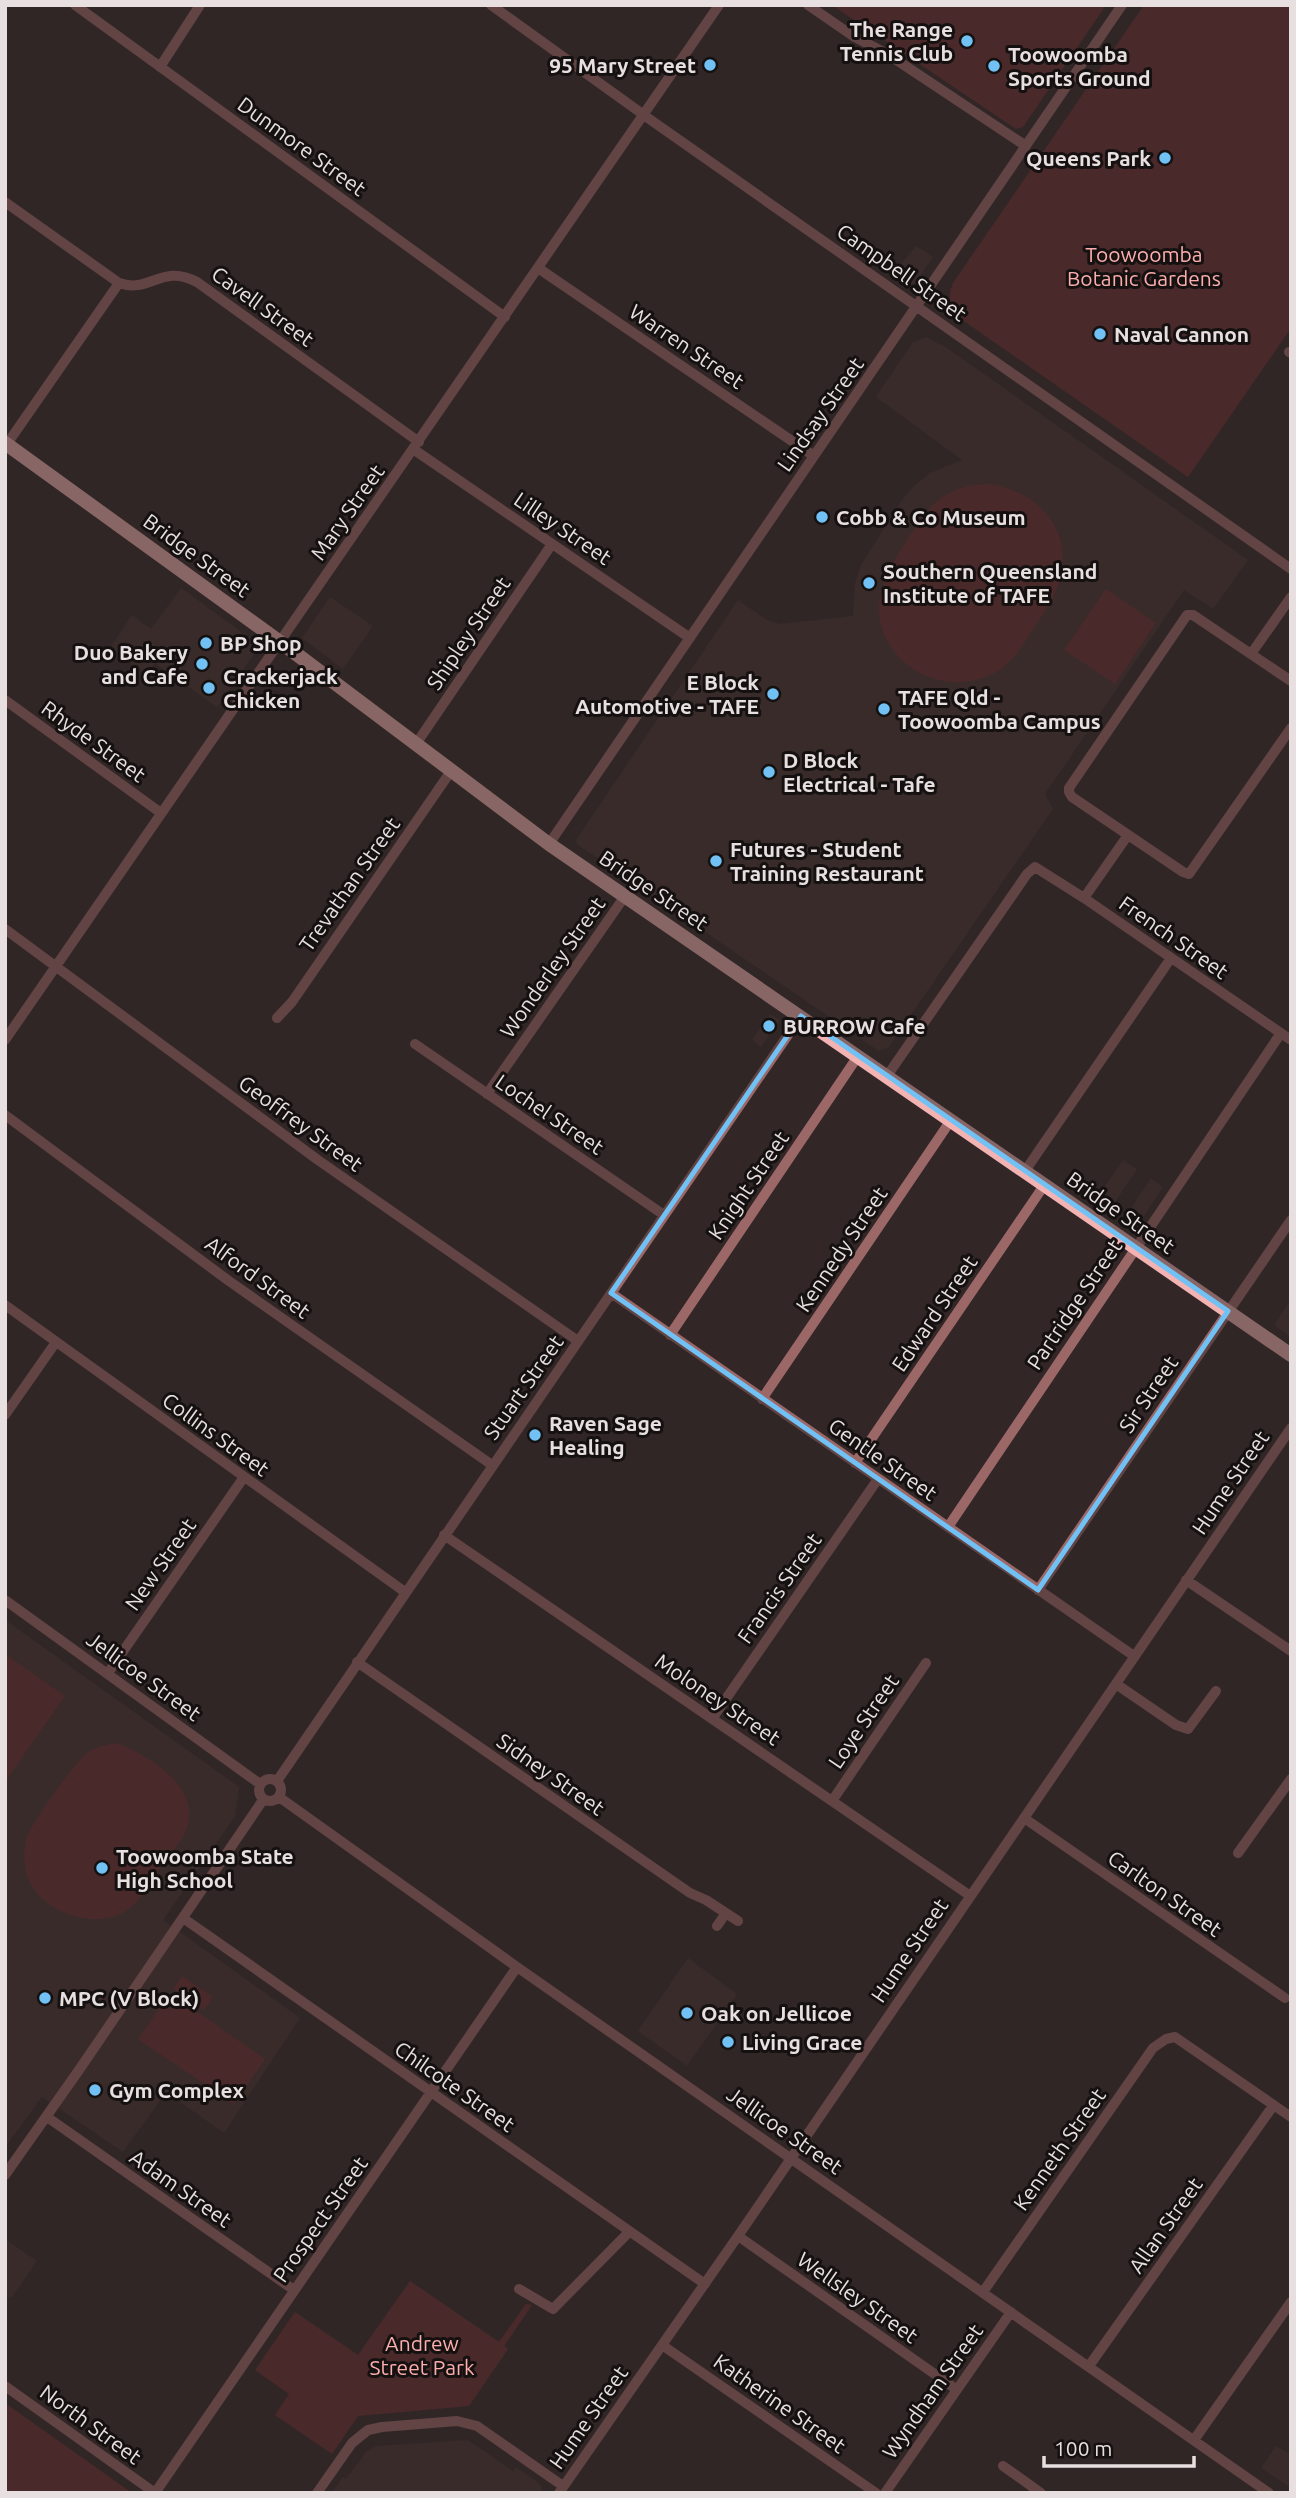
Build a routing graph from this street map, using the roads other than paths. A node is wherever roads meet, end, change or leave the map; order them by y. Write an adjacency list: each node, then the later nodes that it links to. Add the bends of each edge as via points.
1 (75, 5): 7 (street, Dunmore Street)
2 (200, 5): 7 (street)
3 (491, 5): 8 (street, Campbell Street)
4 (719, 5): 8 (street, Mary Street)
5 (808, 5): 9 (street)
6 (1122, 5): 9 (street, Lindsay Street)
7 (160, 67): 14 (street, Dunmore Street)
8 (644, 115): 11 (street, Mary Street); 13 (street, Campbell Street)
9 (1026, 146): 13 (street, Lindsay Street)
10 (5, 202): 12 (street)
11 (538, 268): 14 (street, Mary Street); 17 (street, Warren Street)
12 (119, 283): 15 (street); 16 (street, Cavell Street, via 138,286 167,275 187,276)
13 (918, 306): 17 (street, Lindsay Street); 19 (street, Campbell Street)
14 (505, 317): 16 (street, Mary Street)
15 (6, 444): 22 (main road, Bridge Street)
16 (416, 446): 18 (street, Lilley Street); 22 (street, Mary Street)
17 (814, 456): 21 (street, Lindsay Street)
18 (552, 544): 21 (street, Lilley Street); 27 (street, Shipley Street)
19 (1291, 569)
20 (1291, 597): 23 (street)
21 (690, 638): 31 (street, Lindsay Street)
22 (281, 642): 27 (main road, Bridge Street); 29 (street, Mary Street)
23 (1251, 654): 24 (street); 30 (street, via 1193,615 1186,616 1069,788 1070,796)
24 (1291, 681)
25 (5, 701): 29 (street, Rhyde Street)
26 (1291, 728): 30 (street, via 1191,873)
27 (416, 744): 28 (main road, Bridge Street)
28 (452, 771): 31 (main road, Bridge Street); 38 (street, Trevathan Street)
29 (161, 813): 36 (street, Mary Street)
30 (1128, 835): 33 (street)
31 (549, 844): 32 (main road, Bridge Street)
32 (625, 896): 37 (main road, Bridge Street); 45 (street, Wonderley Street)
33 (1084, 898): 35 (street, French Street); 44 (street, French Street, via 1035,867 1027,874)
34 (5, 929): 36 (street, Geoffrey Street)
35 (1171, 958): 39 (street, French Street); 48 (street)
36 (56, 965): 40 (street, Mary Street); 57 (street, Geoffrey Street, via 318,1160)
37 (801, 1016): 43 (main road, Bridge Street); 50 (street, Stuart Street)
38 (277, 1018)
39 (1281, 1033): 41 (street, French Street); 52 (street, Partridge Street)
40 (5, 1040)
41 (1291, 1040)
42 (415, 1044): 45 (street, Lochel Street)
43 (858, 1056): 44 (main road, Bridge Street); 56 (street, Knight Street)
44 (887, 1076): 47 (main road, Bridge Street)
45 (487, 1094): 50 (street, Lochel Street)
46 (5, 1115): 64 (street, Alford Street, via 229,1281)
47 (951, 1120): 48 (main road, Bridge Street); 60 (street, Kennedy Street)
48 (1025, 1171): 49 (main road, Bridge Street)
49 (1045, 1184): 52 (main road, Bridge Street); 63 (street, Edward Street)
50 (664, 1215): 53 (street, Stuart Street)
51 (1291, 1220): 55 (street, Sir Street)
52 (1135, 1247): 55 (main road, Bridge Street); 67 (street, Partridge Street)
53 (611, 1293): 56 (street, Gentle Street); 57 (street, Stuart Street)
54 (5, 1305): 58 (street, Collins Street)
55 (1228, 1311): 59 (main road, Bridge Street); 70 (street, Sir Street)
56 (670, 1335): 60 (street, Gentle Street)
57 (578, 1341): 64 (street, Stuart Street)
58 (56, 1342): 61 (street); 65 (street, Collins Street)
59 (1291, 1354)
60 (762, 1399): 63 (street, Gentle Street)
61 (5, 1416)
62 (1291, 1428): 69 (street, Hume Street)
63 (855, 1463): 66 (street, Gentle Street)
64 (492, 1465): 68 (street, Stuart Street)
65 (244, 1477): 71 (street, Collins Street); 77 (street, New Street)
66 (878, 1479): 67 (street, Gentle Street); 80 (street, Francis Street)
67 (948, 1527): 70 (street, Gentle Street)
68 (444, 1535): 71 (street, Stuart Street); 80 (street, Moloney Street)
69 (1186, 1580): 73 (street); 74 (street, Hume Street)
70 (1038, 1590): 74 (street, Gentle Street)
71 (405, 1592): 75 (street, Stuart Street)
72 (5, 1600): 77 (street, Jellicoe Street)
73 (1291, 1651)
74 (1134, 1656): 78 (street, Hume Street)
75 (357, 1662): 82 (street, Stuart Street); 90 (street, Sidney Street, via 690,1893)
76 (926, 1663): 86 (street, Loye Street)
77 (108, 1673): 83 (street, Jellicoe Street)
78 (1116, 1684): 79 (street, via 1188,1729); 87 (street, Hume Street)
79 (1216, 1691)
80 (712, 1719): 86 (street, Moloney Street)
81 (1291, 1779): 88 (street)
82 (277, 1781): 83 (street, via 266,1779); 84 (street)
83 (260, 1784): 85 (street)
84 (279, 1797): 85 (street); 94 (street, Jellicoe Street)
85 (263, 1800): 91 (street)
86 (832, 1801): 89 (street, Moloney Street)
87 (1024, 1818): 89 (street, Hume Street); 95 (street, Carlton Street)
88 (1238, 1853)
89 (969, 1895): 100 (street, Hume Street)
90 (726, 1913): 92 (street, Sidney Street); 93 (street)
91 (183, 1918): 96 (street, Chilcote Street); 98 (street)
92 (738, 1921)
93 (717, 1926)
94 (517, 1967): 96 (street, Prospect Street); 100 (street, Jellicoe Street)
95 (1285, 1998)
96 (431, 2092): 102 (street, Chilcote Street); 106 (street, Prospect Street)
97 (1273, 2106): 99 (street); 107 (street, Kenneth Street, via 1175,2037 1166,2039 1153,2048); 111 (street, Allan Street)
98 (47, 2117): 101 (street); 106 (street, Adam Street)
99 (1291, 2117)
100 (791, 2158): 103 (street, Hume Street); 107 (street, Jellicoe Street)
101 (5, 2175)
102 (629, 2232): 104 (street, Chilcote Street); 105 (street, via 553,2309)
103 (738, 2236): 104 (street, Hume Street); 113 (street, Wellsley Street)
104 (705, 2284): 110 (street, Hume Street)
105 (519, 2289)
106 (294, 2290): 117 (street, Prospect Street)
107 (983, 2292): 109 (street, Jellicoe Street)
108 (1291, 2302): 114 (street)
109 (1011, 2312): 111 (street, Jellicoe Street); 113 (street, Wyndham Street)
110 (662, 2345): 116 (street, Hume Street); 119 (street, Katherine Street)
111 (1089, 2366): 114 (street, Jellicoe Street)
112 (5, 2386): 117 (street, North Street)
113 (957, 2389): 120 (street, Wyndham Street)
114 (1194, 2440): 122 (street, Jellicoe Street)
115 (1003, 2466): 121 (street)
116 (561, 2490): 118 (street, via 477,2426 457,2421 368,2430 352,2443)
117 (155, 2493)
118 (317, 2493)
119 (876, 2493)
120 (885, 2493)
121 (1041, 2493)
122 (1269, 2493)

